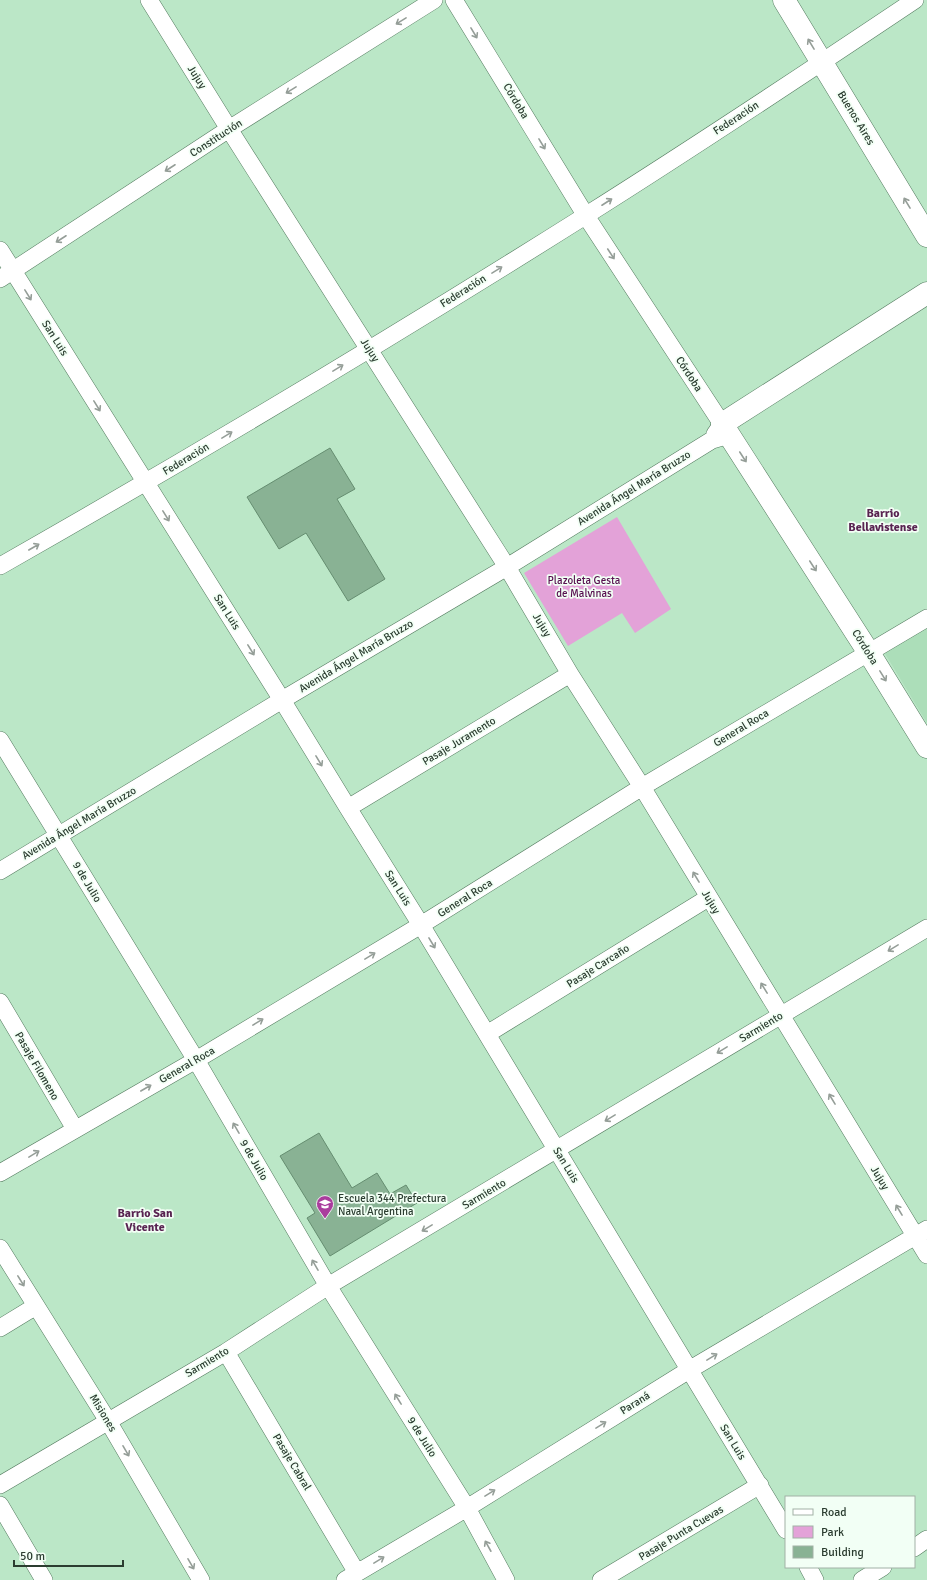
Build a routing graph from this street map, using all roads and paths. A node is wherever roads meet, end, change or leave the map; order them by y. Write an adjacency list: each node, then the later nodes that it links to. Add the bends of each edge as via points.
1 (149, 0): 7 (street, Jujuy)
2 (434, 0): 7 (street, Constitución, one-way to 7)
3 (454, 0): 8 (street, Córdoba, one-way to 8)
4 (784, 0): 6 (street, Buenos Aires, one-way to 4)
5 (916, 0): 6 (street, Federación)
6 (822, 62): 8 (street, Federación, one-way to 6); 9 (street, Buenos Aires, one-way to 6)
7 (229, 129): 11 (street, Constitución, one-way to 11); 14 (street, Jujuy)
8 (586, 216): 14 (street, Federación, one-way to 8); 15 (street, Córdoba, one-way to 15)
9 (927, 236)
10 (0, 250): 11 (street, San Luis)
11 (6, 275): 16 (street, San Luis, one-way to 16)
12 (927, 293): 15 (street, Avenida Ángel María Bruzzo)
13 (927, 308): 15 (street, Avenida Ángel María Bruzzo)
14 (370, 349): 16 (street, Federación, one-way to 14); 18 (street, Jujuy)
15 (721, 433): 18 (street, Avenida Ángel María Bruzzo); 20 (street, Córdoba, one-way to 20)
16 (146, 484): 17 (street, Federación, one-way to 16); 22 (street, San Luis, one-way to 22)
17 (0, 566)
18 (507, 567): 21 (street, Jujuy); 22 (street, Avenida Ángel María Bruzzo)
19 (927, 618): 20 (street, General Roca)
20 (869, 653): 24 (street, Córdoba, one-way to 24); 25 (street, General Roca)
21 (570, 674): 25 (street, Jujuy); 26 (street, Pasaje Juramento)
22 (282, 700): 26 (street, San Luis, one-way to 26); 27 (street, Avenida Ángel María Bruzzo)
23 (0, 740): 27 (street, 9 de Julio)
24 (927, 747)
25 (642, 787): 29 (street, Jujuy, one-way to 25); 30 (street, General Roca)
26 (348, 808): 30 (street, San Luis)
27 (59, 835): 28 (street, Avenida Ángel María Bruzzo); 35 (street, 9 de Julio)
28 (0, 871)
29 (708, 898): 33 (street, Jujuy, one-way to 29); 34 (street, Pasaje Carcaño)
30 (421, 925): 34 (street, San Luis, one-way to 34); 35 (street, General Roca, one-way to 30)
31 (927, 928): 33 (street, Sarmiento, one-way to 33)
32 (0, 1002): 36 (street, Pasaje Filomeno)
33 (780, 1015): 37 (street, Sarmiento, one-way to 37); 39 (street, Jujuy, one-way to 33)
34 (487, 1034): 37 (street, San Luis)
35 (196, 1060): 36 (street, General Roca, one-way to 35); 42 (street, 9 de Julio, one-way to 35)
36 (75, 1129): 38 (street, General Roca, one-way to 36)
37 (557, 1150): 42 (street, Sarmiento, one-way to 42); 46 (street, San Luis)
38 (0, 1174)
39 (921, 1232): 41 (street, Jujuy); 46 (street, Paraná, one-way to 39)
40 (0, 1248): 43 (street, Misiones, one-way to 43)
41 (927, 1255)
42 (328, 1286): 45 (street, Sarmiento); 51 (street, 9 de Julio, one-way to 42)
43 (36, 1306): 44 (street); 47 (street, Misiones)
44 (0, 1328)
45 (226, 1352): 47 (street, Sarmiento); 57 (street, Pasaje Cabral)
46 (690, 1370): 49 (street, San Luis); 51 (street, Paraná, one-way to 46)
47 (108, 1421): 48 (street, Sarmiento); 59 (street, Misiones, one-way to 59)
48 (0, 1485)
49 (760, 1486): 52 (street, San Luis); 61 (street, Pasaje Punta Cuevas)
50 (0, 1505): 58 (street)
51 (467, 1508): 57 (street, Paraná, one-way to 51); 60 (street, 9 de Julio, one-way to 51)
52 (785, 1528)
53 (927, 1539): 54 (street)
54 (915, 1547)
55 (809, 1568): 62 (street)
56 (881, 1568): 63 (street)
57 (351, 1576)
58 (44, 1580)
59 (201, 1580)
60 (506, 1580)
61 (601, 1580)
62 (815, 1580)
63 (862, 1580)

